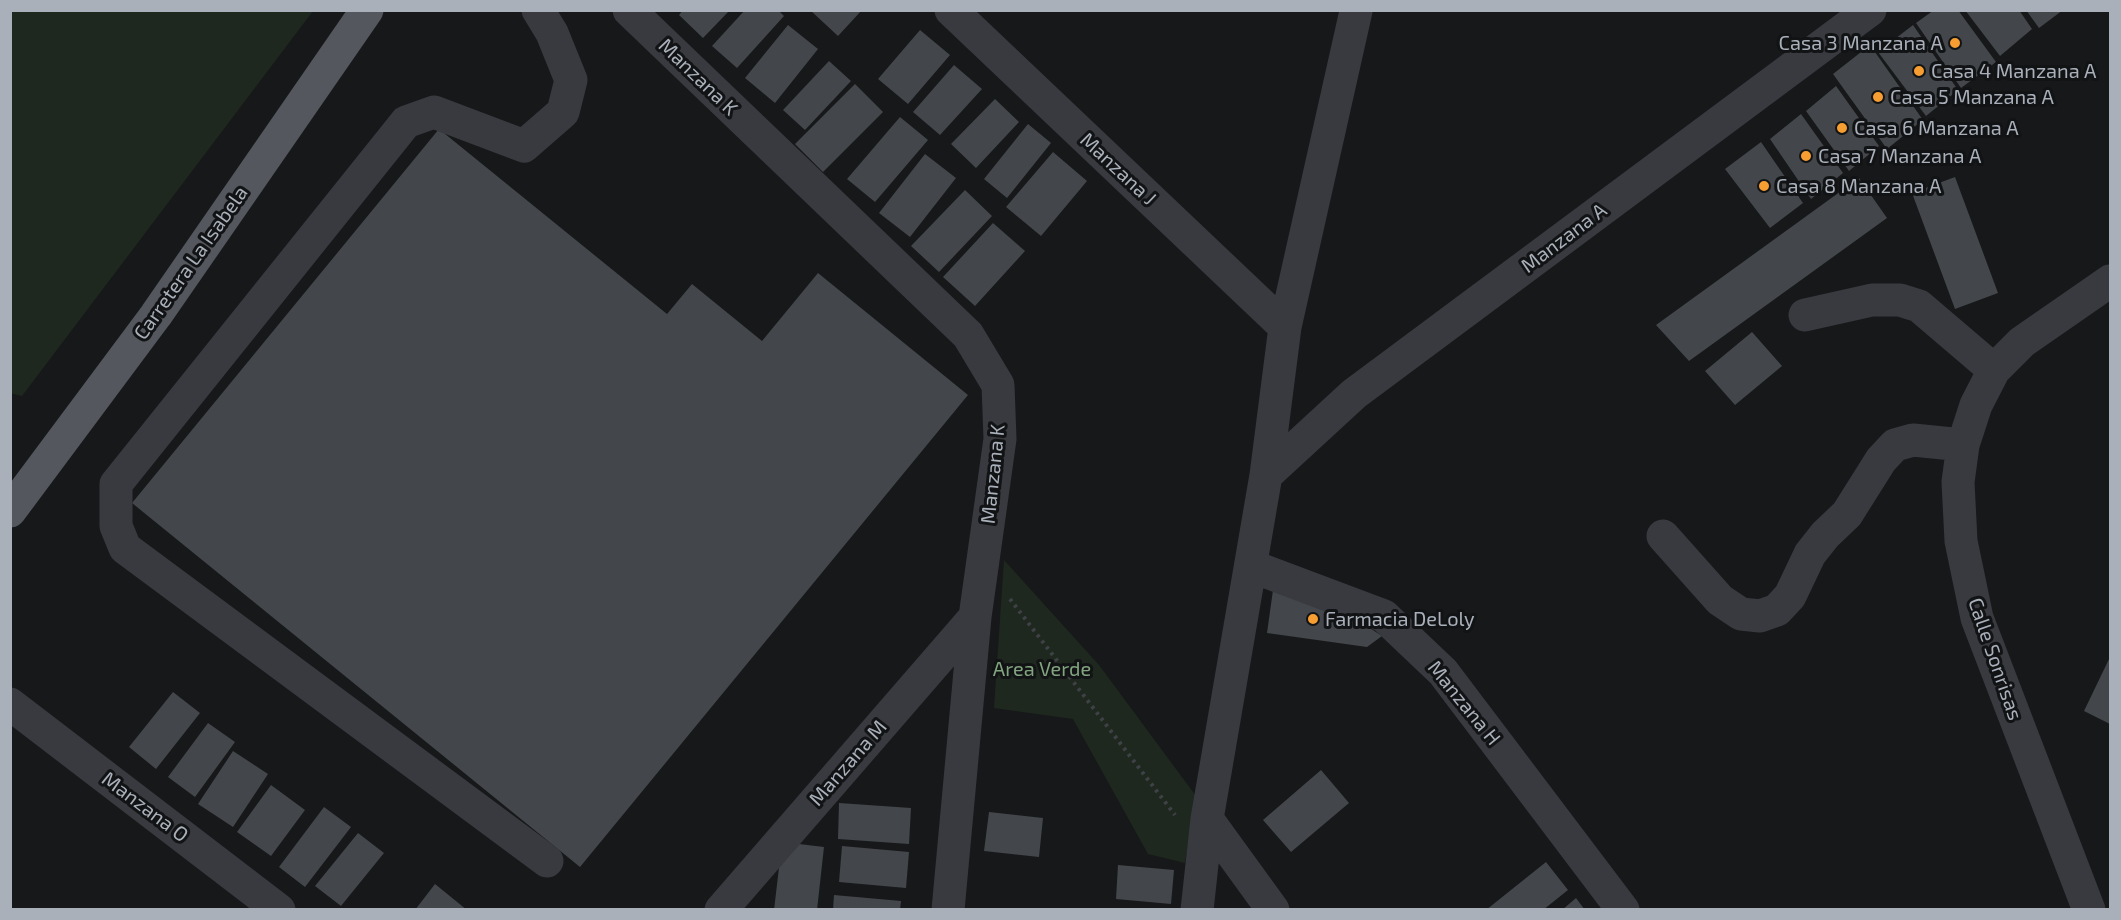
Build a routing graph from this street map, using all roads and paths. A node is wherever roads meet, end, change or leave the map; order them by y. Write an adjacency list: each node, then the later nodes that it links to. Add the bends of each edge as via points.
1 (367, 10): 14 (main road, Carretera La Isabela, via 156,315)
2 (538, 10): 22 (street, via 571,80 563,112 524,146 434,112 406,122 116,484 116,526 125,549)
3 (629, 10): 16 (street, Manzana K, via 968,334 998,385 1000,439)
4 (951, 10): 10 (street, Manzana J)
5 (1364, 10): 7 (street)
6 (1870, 10): 13 (street, Manzana A, via 1354,394)
7 (1356, 11): 10 (street)
8 (2110, 281): 11 (street, Calle Sonrisas, via 2022,342)
9 (1805, 315): 11 (street, via 1872,300 1900,300 1919,306)
10 (1285, 327): 13 (street)
11 (1994, 370): 12 (street, Calle Sonrisas, via 1976,405)
12 (1963, 445): 15 (street, via 1914,440 1895,445 1847,514 1810,554 1790,596 1777,610 1760,616 1741,614 1720,600); 29 (street, Calle Sonrisas, via 1958,482 1960,541 1977,618)
13 (1266, 475): 17 (street)
14 (10, 512)
15 (1663, 536)
16 (983, 564): 18 (street, Manzana K); 21 (path)
17 (1251, 566): 20 (street); 28 (street, Manzana H, via 1384,616 1443,672)
18 (975, 617): 24 (street, Manzana M); 25 (street, Manzana K)
19 (10, 704): 23 (street, Manzana O)
20 (1207, 819): 21 (street); 27 (street)
21 (1203, 851): 26 (street)
22 (547, 861)
23 (279, 909)
24 (721, 909)
25 (948, 909)
26 (1197, 909)
27 (1274, 909)
28 (1623, 909)
29 (2089, 909)

